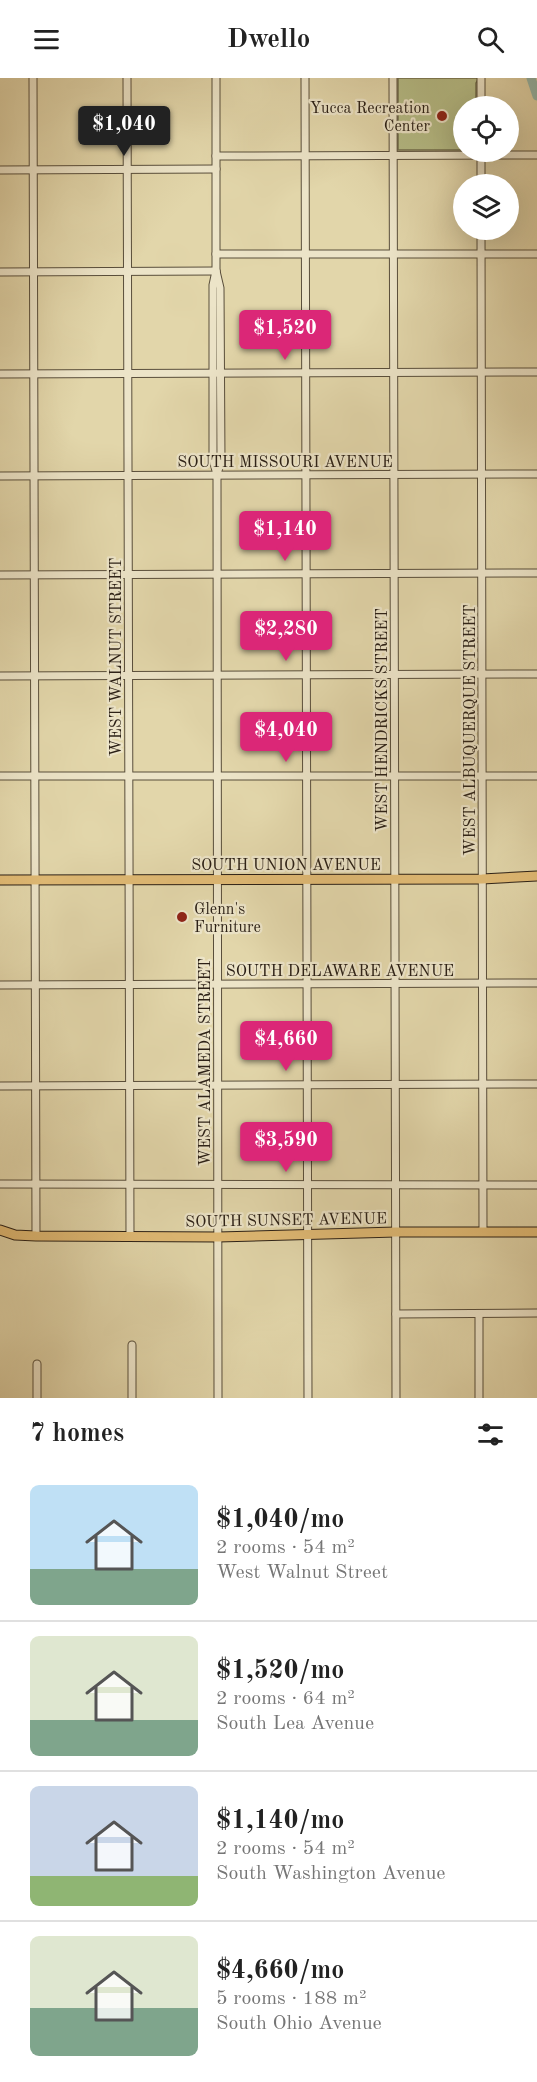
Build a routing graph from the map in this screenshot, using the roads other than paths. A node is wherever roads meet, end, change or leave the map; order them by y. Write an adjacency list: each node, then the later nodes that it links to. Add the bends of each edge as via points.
1 (33, 78): 16 (street)
2 (127, 78): 17 (street, WEST WALNUT STREET)
3 (216, 78): 13 (street, WEST ALAMEDA STREET)
4 (305, 78): 10 (street)
5 (393, 78): 11 (street, WEST HENDRICKS STREET)
6 (481, 78): 7 (street)
7 (481, 96)
8 (453, 154): 11 (street)
9 (519, 154): 12 (street)
10 (305, 155): 11 (street); 13 (street); 20 (street)
11 (393, 155): 21 (street, WEST HENDRICKS STREET)
12 (537, 155)
13 (216, 156): 14 (street, WEST ALAMEDA STREET)
14 (216, 169): 17 (street); 19 (street, WEST ALAMEDA STREET)
15 (0, 170): 16 (street)
16 (33, 170): 17 (street); 26 (street)
17 (128, 170): 27 (street, WEST WALNUT STREET)
18 (481, 240): 22 (street, WEST ALBUQUERQUE STREET)
19 (216, 254): 20 (street); 24 (street, WEST ALAMEDA STREET)
20 (305, 254): 21 (street); 34 (street)
21 (393, 254): 22 (street); 28 (street, WEST HENDRICKS STREET)
22 (481, 254): 23 (street); 29 (street, WEST ALBUQUERQUE STREET)
23 (537, 254)
24 (216, 271): 27 (street); 33 (street, WEST ALAMEDA STREET, via 220,288)
25 (0, 272): 26 (street)
26 (33, 272): 27 (street); 31 (street)
27 (128, 272): 32 (street, WEST WALNUT STREET)
28 (394, 372): 29 (street); 34 (street); 36 (street, WEST HENDRICKS STREET)
29 (481, 372): 30 (street); 37 (street, WEST ALBUQUERQUE STREET)
30 (537, 372)
31 (34, 373): 32 (street); 35 (street); 43 (street)
32 (128, 373): 33 (street); 39 (street, WEST WALNUT STREET)
33 (217, 373): 34 (street); 40 (street, WEST ALAMEDA STREET, via 221,461)
34 (306, 373): 41 (street)
35 (0, 374)
36 (394, 474): 37 (street, SOUTH MISSOURI AVENUE); 41 (street, SOUTH MISSOURI AVENUE); 48 (street, WEST HENDRICKS STREET)
37 (482, 474): 38 (street, SOUTH MISSOURI AVENUE); 49 (street, WEST ALBUQUERQUE STREET)
38 (537, 474)
39 (128, 475): 40 (street, SOUTH MISSOURI AVENUE); 43 (street, SOUTH MISSOURI AVENUE); 45 (street, WEST WALNUT STREET)
40 (216, 475): 41 (street, SOUTH MISSOURI AVENUE); 46 (street, WEST ALAMEDA STREET)
41 (306, 475): 47 (street)
42 (0, 476): 43 (street, SOUTH MISSOURI AVENUE)
43 (34, 476): 51 (street)
44 (537, 573): 49 (street)
45 (128, 574): 46 (street); 51 (street); 59 (street, WEST WALNUT STREET)
46 (217, 574): 47 (street); 54 (street, WEST ALAMEDA STREET)
47 (306, 574): 48 (street); 52 (street)
48 (394, 574): 49 (street); 55 (street, WEST HENDRICKS STREET)
49 (482, 574): 56 (street, WEST ALBUQUERQUE STREET)
50 (0, 575): 51 (street)
51 (34, 575): 58 (street)
52 (307, 674): 54 (street); 55 (street); 64 (street)
53 (537, 674): 56 (street)
54 (217, 675): 59 (street); 63 (street, WEST ALAMEDA STREET)
55 (394, 675): 56 (street); 65 (street, WEST HENDRICKS STREET)
56 (482, 675): 66 (street, WEST ALBUQUERQUE STREET)
57 (0, 676): 58 (street)
58 (34, 676): 59 (street); 61 (street)
59 (129, 676): 62 (street, WEST WALNUT STREET)
60 (0, 776): 61 (street)
61 (35, 776): 62 (street); 75 (street)
62 (129, 776): 63 (street); 69 (street, WEST WALNUT STREET)
63 (217, 776): 64 (street); 70 (street, WEST ALAMEDA STREET)
64 (307, 776): 65 (street); 71 (street)
65 (394, 776): 66 (street); 72 (street, WEST HENDRICKS STREET)
66 (482, 776): 67 (street); 73 (street, WEST ALBUQUERQUE STREET)
67 (537, 776)
68 (537, 876): 73 (main road, SOUTH UNION AVENUE)
69 (129, 879): 70 (main road, SOUTH UNION AVENUE); 75 (main road, SOUTH UNION AVENUE); 78 (street, WEST WALNUT STREET)
70 (217, 879): 71 (main road, SOUTH UNION AVENUE); 79 (street, WEST ALAMEDA STREET)
71 (307, 879): 72 (main road, SOUTH UNION AVENUE); 80 (street)
72 (395, 879): 73 (main road, SOUTH UNION AVENUE); 81 (street, WEST HENDRICKS STREET)
73 (482, 879): 76 (street, WEST ALBUQUERQUE STREET)
74 (0, 880): 75 (main road, SOUTH UNION AVENUE)
75 (35, 880): 83 (street)
76 (483, 983): 77 (street, SOUTH DELAWARE AVENUE); 81 (street, SOUTH DELAWARE AVENUE); 85 (street, WEST ALBUQUERQUE STREET)
77 (537, 983)
78 (129, 984): 79 (street, SOUTH DELAWARE AVENUE); 83 (street, SOUTH DELAWARE AVENUE); 88 (street, WEST WALNUT STREET)
79 (218, 984): 80 (street, SOUTH DELAWARE AVENUE); 89 (street, WEST ALAMEDA STREET)
80 (307, 984): 81 (street, SOUTH DELAWARE AVENUE); 90 (street)
81 (395, 984): 84 (street, WEST HENDRICKS STREET)
82 (0, 985): 83 (street, SOUTH DELAWARE AVENUE)
83 (35, 985): 87 (street)
84 (395, 1084): 85 (street); 90 (street); 96 (street, WEST HENDRICKS STREET)
85 (483, 1084): 86 (street); 97 (street, WEST ALBUQUERQUE STREET)
86 (537, 1084)
87 (35, 1085): 88 (street); 91 (street); 94 (street)
88 (130, 1085): 89 (street); 95 (street, WEST WALNUT STREET)
89 (218, 1085): 90 (street); 92 (street, WEST ALAMEDA STREET)
90 (307, 1085): 99 (street)
91 (0, 1086)
92 (218, 1183): 95 (street); 99 (street); 107 (street, WEST ALAMEDA STREET)
93 (0, 1184): 94 (street)
94 (36, 1184): 95 (street); 105 (street)
95 (130, 1184): 106 (street, WEST WALNUT STREET)
96 (396, 1185): 97 (street); 99 (street); 101 (street, WEST HENDRICKS STREET)
97 (483, 1185): 98 (street); 102 (street, WEST ALBUQUERQUE STREET)
98 (537, 1185)
99 (307, 1186): 104 (street)
100 (0, 1230): 105 (main road, SOUTH SUNSET AVENUE)
101 (396, 1232): 102 (main road, SOUTH SUNSET AVENUE); 104 (main road, SOUTH SUNSET AVENUE); 109 (street, WEST HENDRICKS STREET)
102 (483, 1232): 103 (main road, SOUTH SUNSET AVENUE)
103 (537, 1232)
104 (308, 1234): 107 (main road, SOUTH SUNSET AVENUE); 116 (street)
105 (36, 1236): 106 (main road, SOUTH SUNSET AVENUE)
106 (130, 1236): 107 (main road, SOUTH SUNSET AVENUE)
107 (218, 1237): 115 (street, WEST ALAMEDA STREET)
108 (537, 1313): 110 (street)
109 (396, 1314): 110 (street); 117 (street, WEST HENDRICKS STREET)
110 (479, 1314): 118 (street)
111 (132, 1345): 114 (street)
112 (37, 1364): 113 (street)
113 (37, 1398)
114 (132, 1398)
115 (219, 1398)
116 (308, 1398)
117 (396, 1398)
118 (479, 1398)

